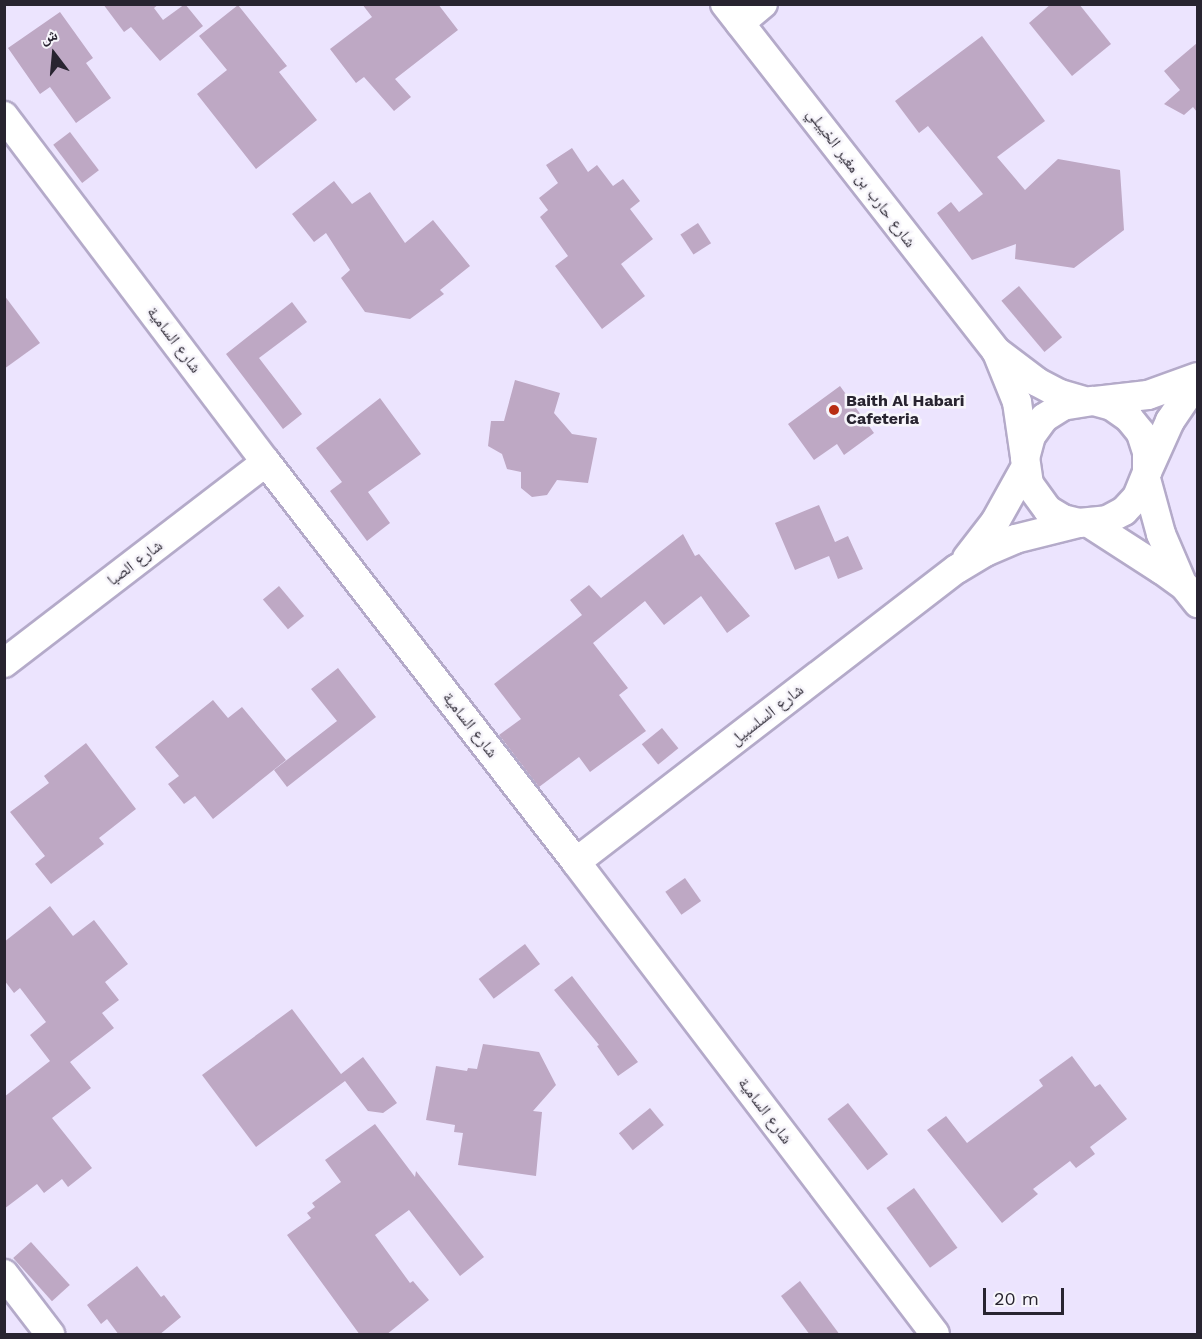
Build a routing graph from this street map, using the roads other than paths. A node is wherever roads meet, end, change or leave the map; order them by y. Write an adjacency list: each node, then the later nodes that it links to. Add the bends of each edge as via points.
1 (763, 4): 2 (street)
2 (733, 14): 4 (street, شارع حارب بن مغير الخييلي)
3 (4, 116): 7 (street, شارع السامية)
4 (996, 351): 6 (street, شارع حارب بن مغير الخييلي, via 1037,382 1060,394); 8 (street, شارع حارب بن مغير الخييلي, via 1017,402)
5 (1197, 379): 6 (street, via 1148,395); 9 (street, via 1170,421)
6 (1089, 401): 8 (street, via 1063,406 1044,418 1031,436); 9 (street, via 1120,412 1141,433 1147,452)
7 (266, 462): 13 (street, شارع الصبا); 14 (street, شارع السامية)
8 (1025, 463): 10 (street, via 1029,484 1048,510 1063,519); 11 (street, شارع السلسبيل, via 995,522)
9 (1146, 476): 10 (street, via 1137,497 1124,511 1107,520); 12 (street, via 1161,534)
10 (1084, 523): 11 (street, شارع السلسبيل, via 1015,539); 12 (street, via 1139,553)
11 (957, 568): 14 (street, شارع السلسبيل)
12 (1191, 595)
13 (4, 663)
14 (576, 862): 17 (street, شارع السامية)
15 (4, 1274): 16 (street)
16 (50, 1335)
17 (935, 1335)

